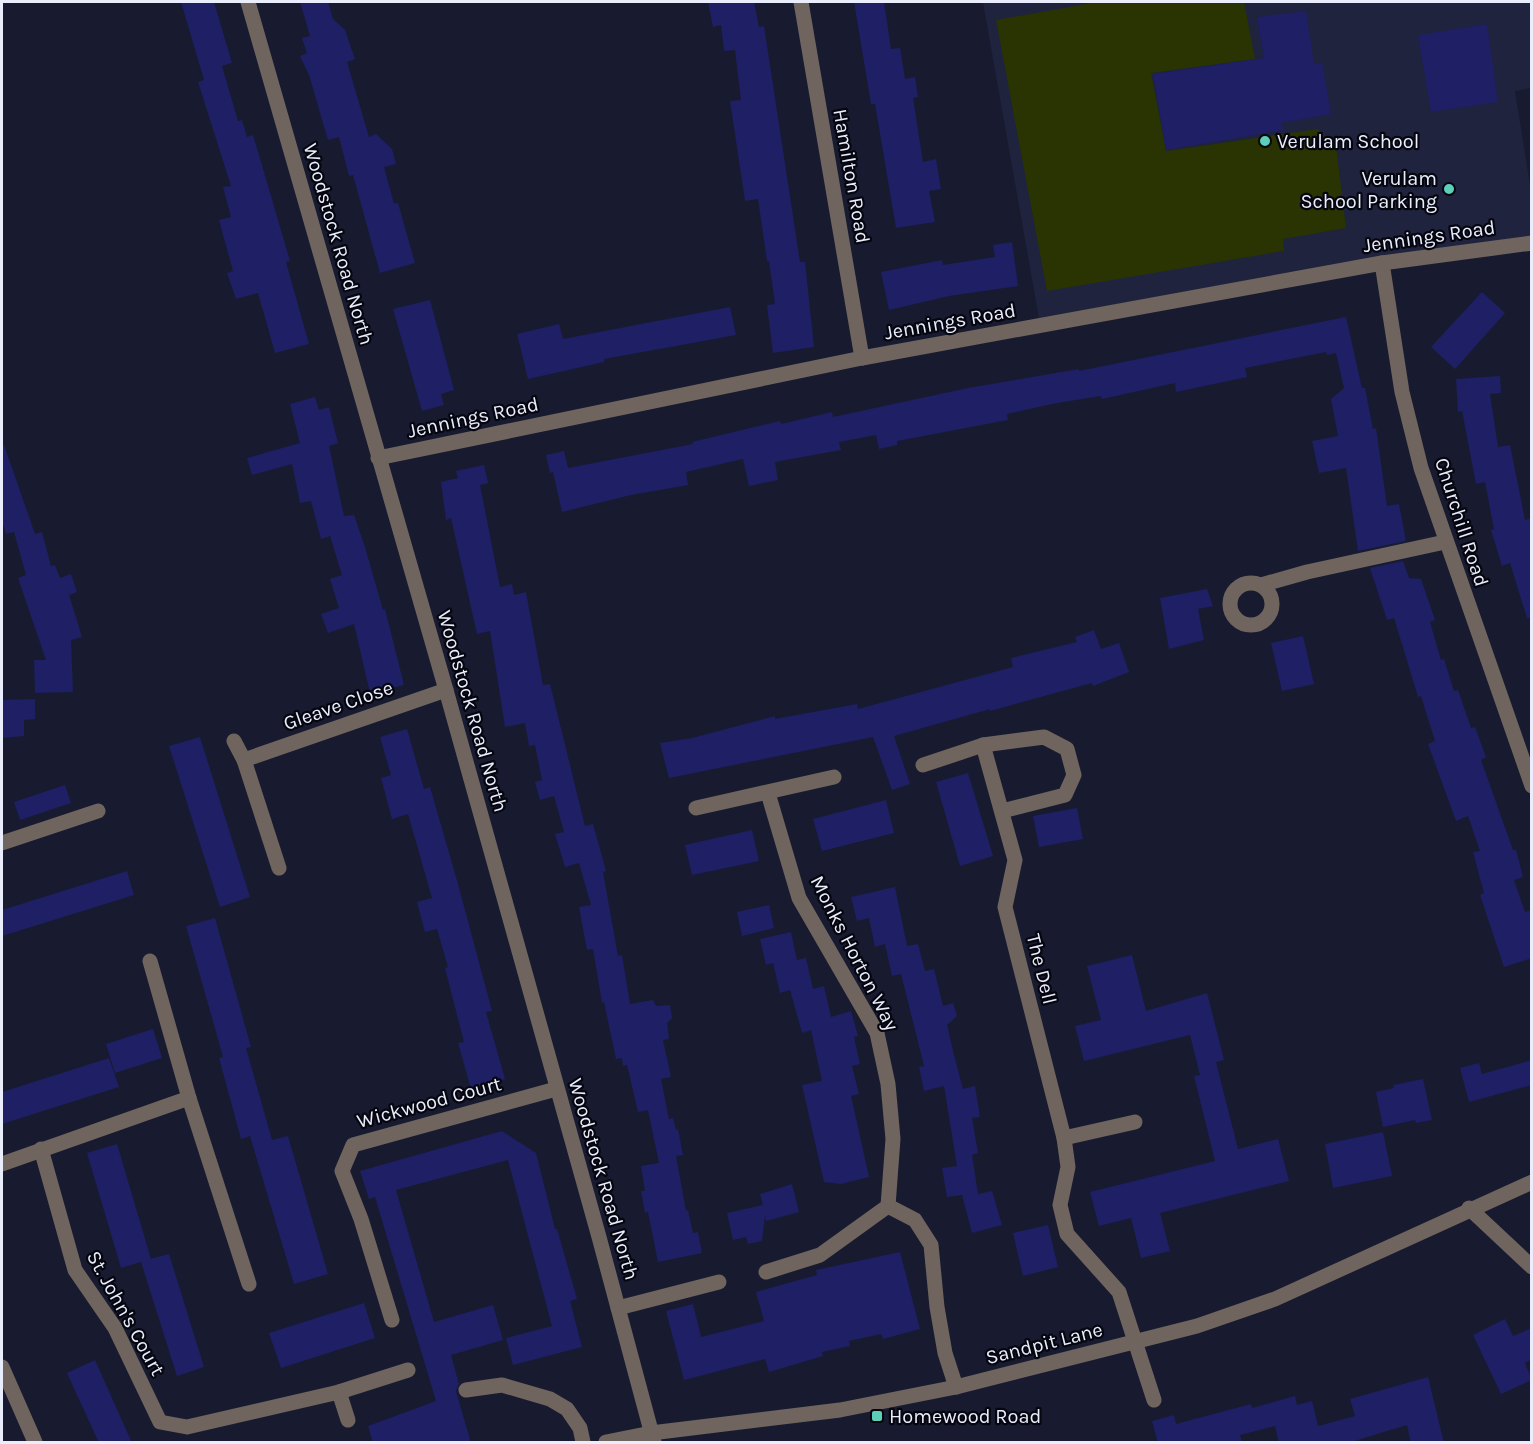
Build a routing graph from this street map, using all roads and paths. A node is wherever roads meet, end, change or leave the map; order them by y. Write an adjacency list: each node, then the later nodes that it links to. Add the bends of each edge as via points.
1 (248, 2): 6 (street, Woodstock Road North)
2 (801, 2): 5 (street, Hamilton Road)
3 (1532, 243): 4 (street, Jennings Road)
4 (1382, 264): 5 (street, Jennings Road); 7 (street, Churchill Road, via 1402,392 1420,468)
5 (862, 358): 6 (street, Jennings Road)
6 (378, 458): 9 (street, Woodstock Road North)
7 (1445, 542): 8 (street); 15 (street, Churchill Road)
8 (1261, 585)
9 (446, 690): 12 (street, Gleave Close); 23 (street, Woodstock Road North)
10 (234, 741): 12 (street)
11 (983, 745): 13 (street); 19 (street, The Dell); 19 (street, via 1044,737 1067,749 1074,775 1065,795)
12 (244, 760): 21 (street)
13 (923, 765)
14 (834, 777): 16 (street)
15 (1532, 786)
16 (768, 793): 17 (street); 30 (street, Monks Horton Way, via 799,898 877,1033 888,1084 893,1139)
17 (696, 808)
18 (98, 811): 20 (street)
19 (1002, 811): 26 (street, The Dell, via 1015,860 1005,907)
20 (2, 843)
21 (279, 868)
22 (150, 961): 24 (street)
23 (556, 1089): 36 (street, Woodstock Road North); 37 (street, Wickwood Court, via 353,1145 342,1171)
24 (189, 1098): 27 (street); 35 (street)
25 (1135, 1122): 26 (street)
26 (1064, 1138): 38 (street, The Dell, via 1068,1167 1060,1205 1066,1234 1119,1292)
27 (41, 1149): 28 (street); 43 (street, St. John's Court, via 75,1270 115,1328 160,1422 187,1427)
28 (2, 1164)
29 (1532, 1182): 31 (street, Sandpit Lane)
30 (888, 1206): 33 (street, via 819,1255); 41 (street, via 915,1220 931,1245 945,1353)
31 (1469, 1208): 32 (street); 38 (street, Sandpit Lane, via 1275,1299 1197,1326)
32 (1532, 1267)
33 (766, 1272)
34 (719, 1282): 36 (street)
35 (249, 1284)
36 (618, 1308): 46 (street, Woodstock Road North)
37 (392, 1320)
38 (1134, 1342): 41 (street, Sandpit Lane); 44 (street, The Dell)
39 (2, 1367): 47 (street)
40 (408, 1370): 43 (street, St. John's Court)
41 (956, 1387): 46 (street, Sandpit Lane, via 840,1410)
42 (466, 1390): 48 (street, via 502,1385 550,1400 567,1409 580,1428)
43 (339, 1392): 45 (street)
44 (1154, 1400)
45 (348, 1420)
46 (652, 1438): 49 (street, Sandpit Lane)
47 (35, 1443)
48 (583, 1443)
49 (606, 1443)

